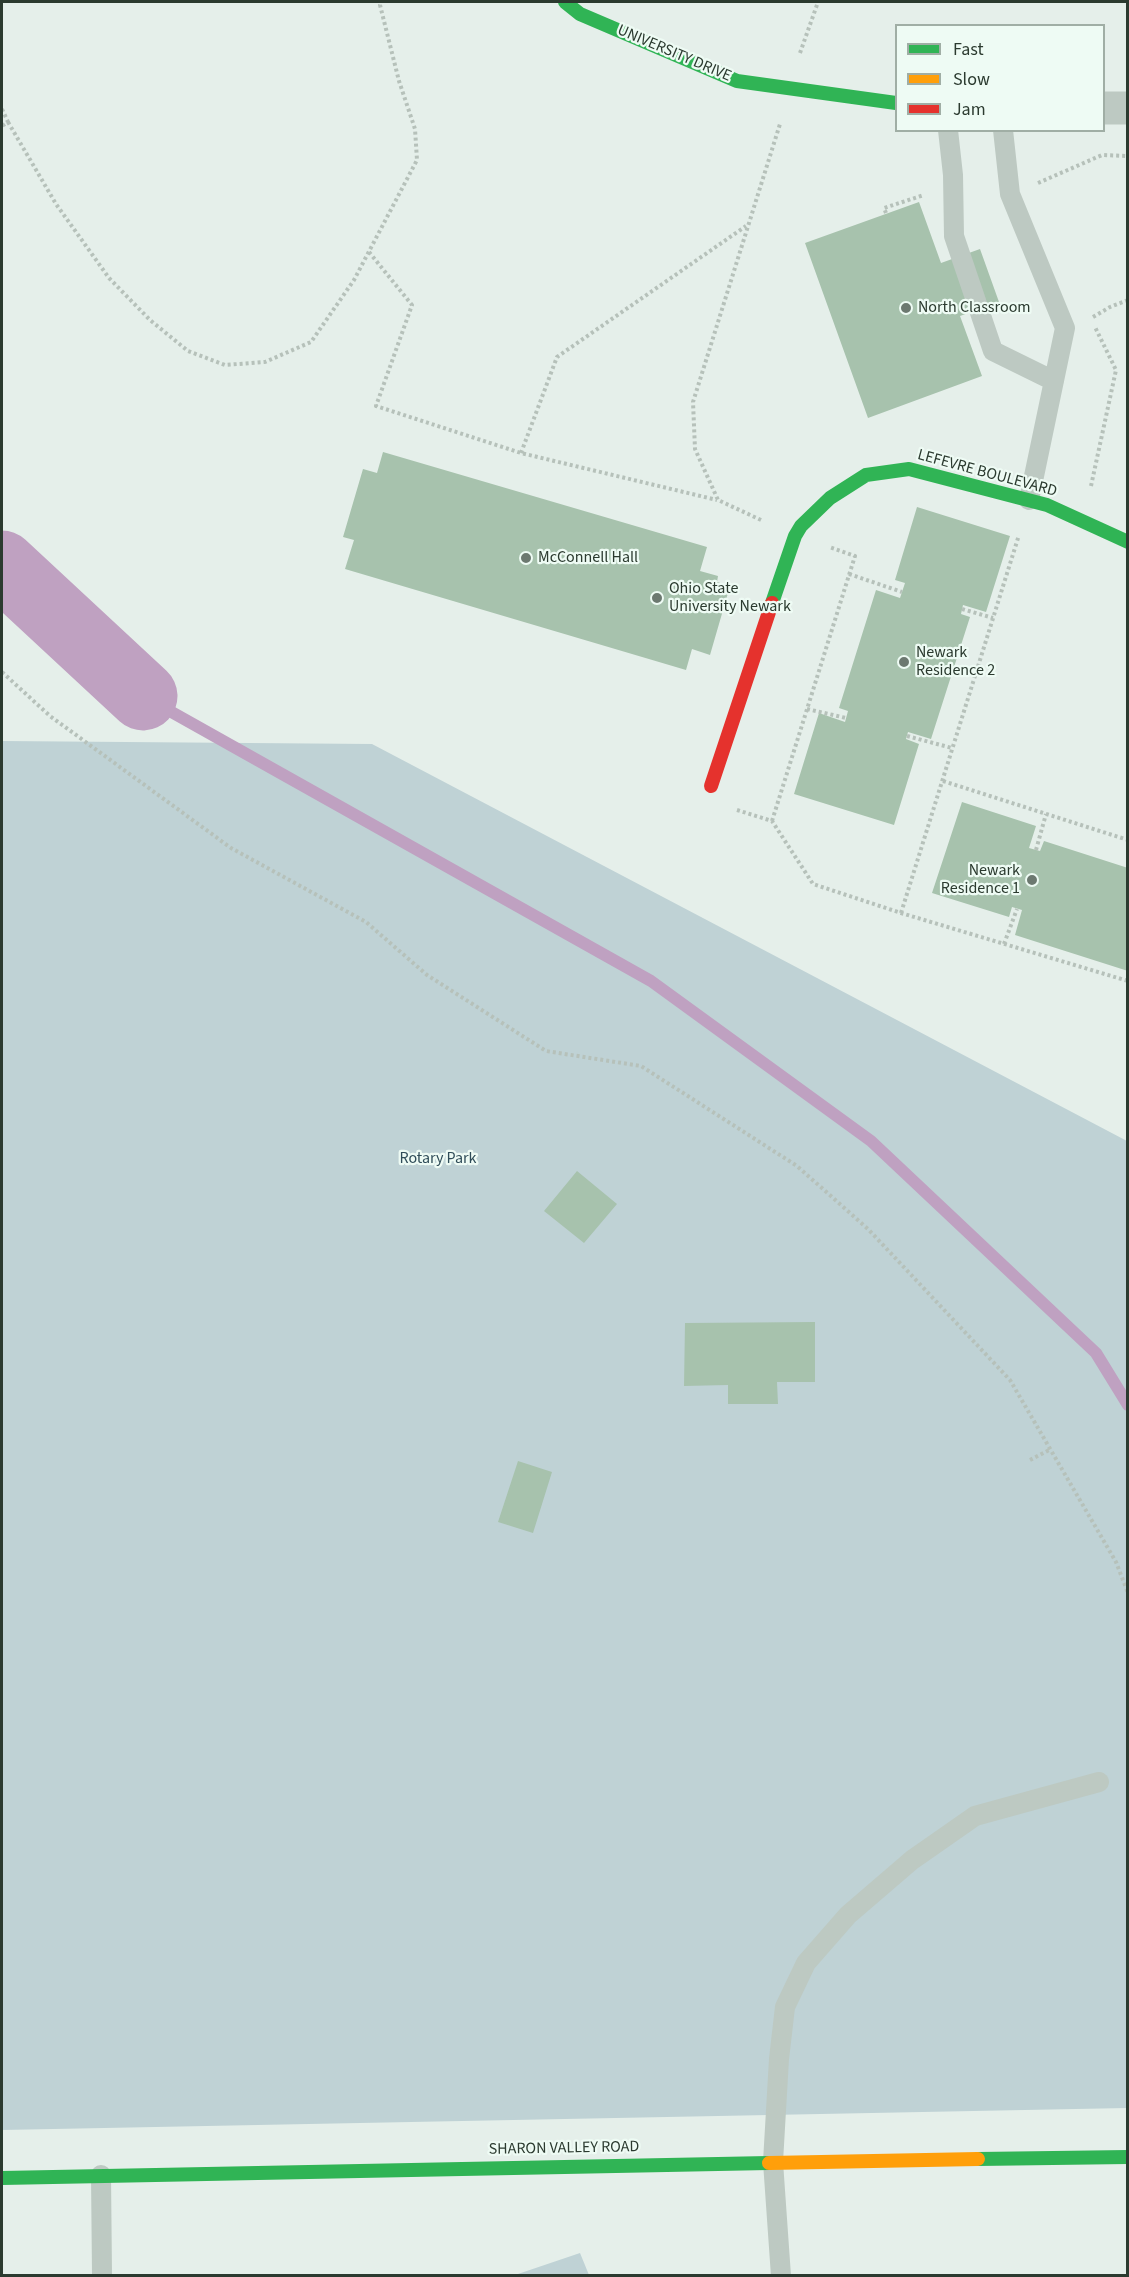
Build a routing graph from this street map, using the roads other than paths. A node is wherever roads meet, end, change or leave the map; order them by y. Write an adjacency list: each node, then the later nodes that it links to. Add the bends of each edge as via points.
1 (565, 2): 2 (street, UNIVERSITY DRIVE, via 580,14 737,81)
2 (895, 103)
3 (1105, 108): 4 (street)
4 (1128, 108)
5 (948, 132): 7 (lane, via 954,236 993,351)
6 (1003, 132): 7 (lane, via 1010,194 1065,328)
7 (1054, 381): 8 (lane)
8 (1029, 500): 9 (street, LEFEVRE BOULEVARD); 10 (street, LEFEVRE BOULEVARD, via 909,469 866,475 830,498 795,536)
9 (1128, 543)
10 (711, 786)
11 (1099, 1782): 13 (lane, via 975,1816 912,1860 848,1915 806,1964 785,2007)
12 (1128, 2157): 13 (street, SHARON VALLEY ROAD)
13 (773, 2162): 14 (street, SHARON VALLEY ROAD); 17 (lane)
14 (101, 2175): 15 (street, SHARON VALLEY ROAD); 16 (lane)
15 (2, 2178)
16 (102, 2274)
17 (781, 2276)

